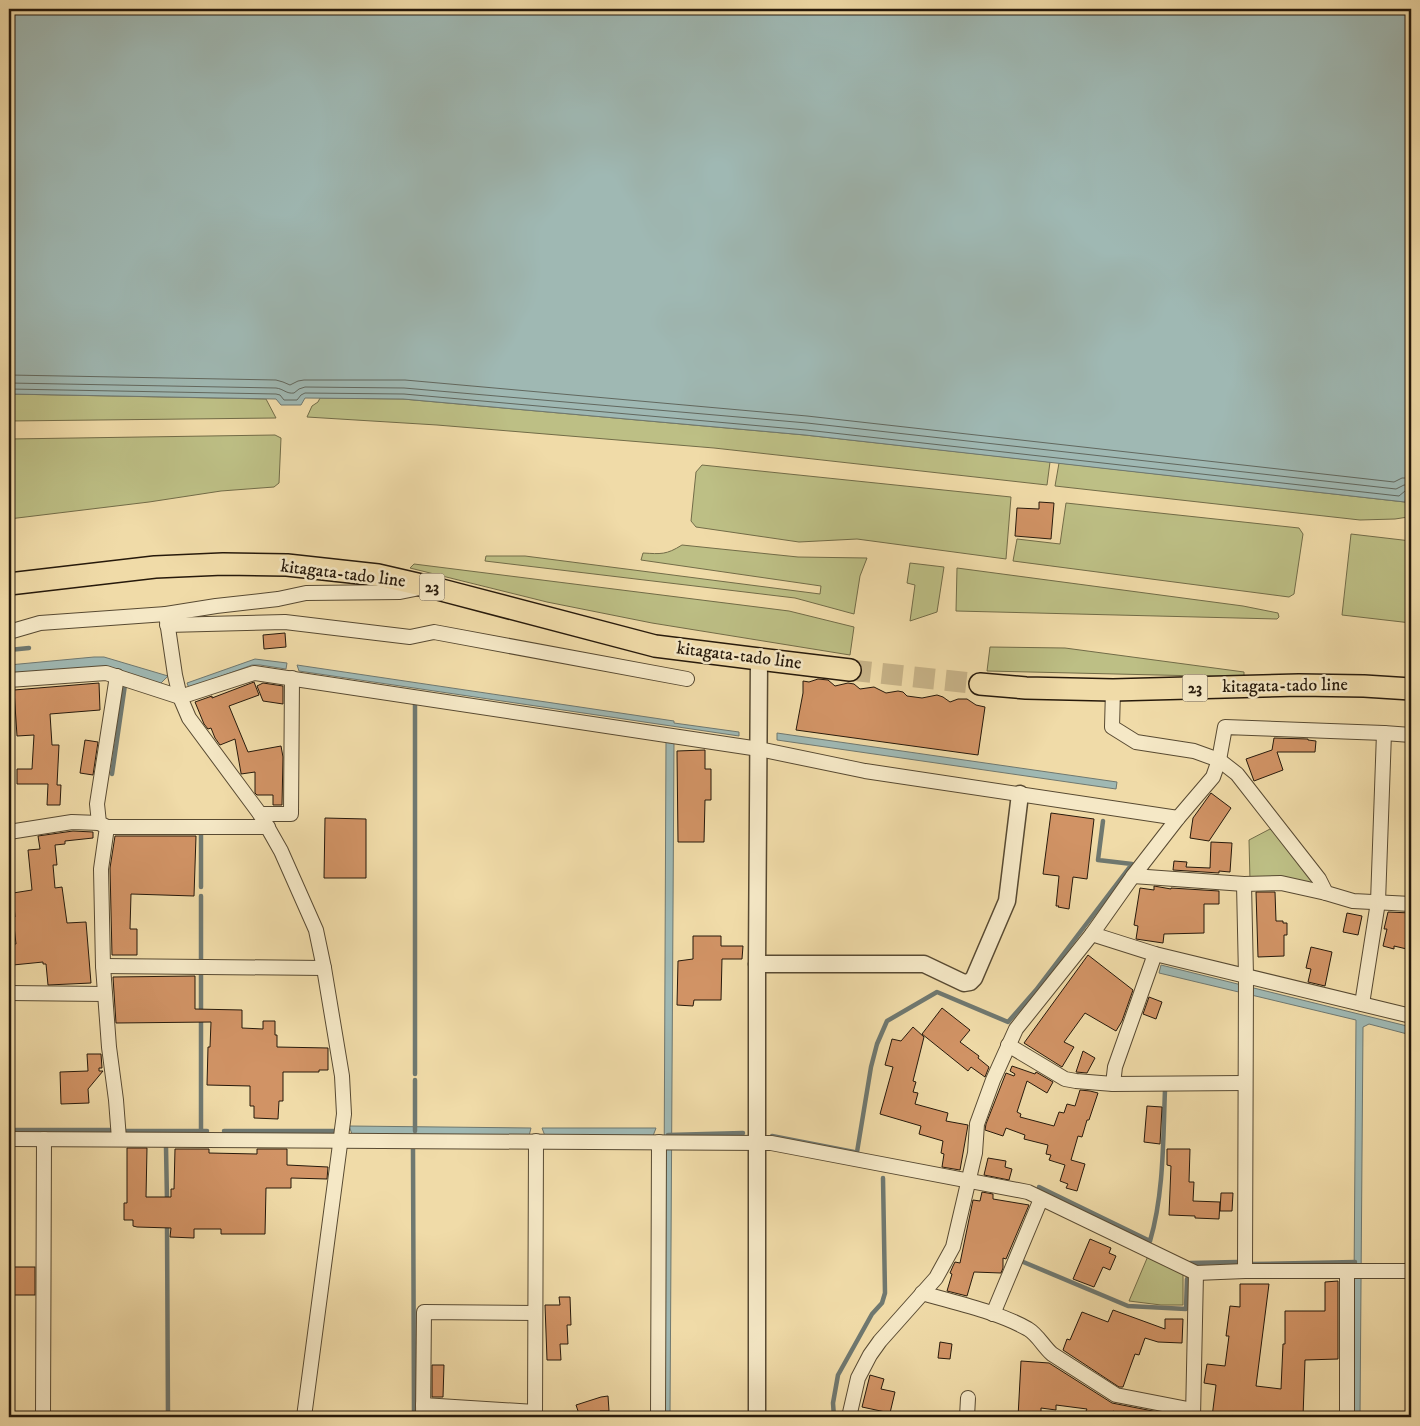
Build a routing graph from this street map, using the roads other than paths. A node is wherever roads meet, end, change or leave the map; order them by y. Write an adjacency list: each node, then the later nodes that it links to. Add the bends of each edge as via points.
1 (9, 584): 2 (main road, kitagata-tado line / 23, via 155,567 223,564 358,573)
2 (430, 587): 3 (street, via 400,592 306,593 216,606); 5 (main road, kitagata-tado line / 23, via 655,646)
3 (166, 620): 4 (street, via 40,623); 9 (street, via 285,622 410,637 434,632); 14 (street)
4 (9, 632)
5 (759, 660): 6 (main road, kitagata-tado line / 23); 17 (street)
6 (850, 670)
7 (117, 676): 10 (street, via 106,673); 14 (street); 22 (street, via 97,804)
8 (292, 678): 14 (street, via 254,673); 17 (street); 20 (street, via 291,814)
9 (687, 679)
10 (9, 680)
11 (980, 684): 12 (main road, kitagata-tado line / 23)
12 (1113, 690): 13 (main road, kitagata-tado line / 23, via 1299,685); 18 (street, via 1112,727 1136,742 1194,751)
13 (1411, 690)
14 (180, 697): 20 (street, via 189,718)
15 (1384, 733): 16 (street); 18 (street, via 1225,726); 28 (street)
16 (1411, 735)
17 (759, 749): 19 (street, via 865,771); 32 (street)
18 (1219, 760): 21 (street, via 1213,777); 27 (street, via 1237,774 1319,879)
19 (1020, 794): 21 (street); 32 (street, via 1006,901 970,982 964,983 924,964)
20 (260, 814): 23 (street)
21 (1178, 818): 25 (street)
22 (103, 825): 23 (street); 24 (street, via 72,822); 33 (street)
23 (268, 827): 34 (street, via 282,851 316,930)
24 (9, 832)
25 (1133, 876): 26 (street); 30 (street)
26 (1244, 884): 27 (street, via 1281,883); 35 (street)
27 (1326, 893): 28 (street, via 1353,901)
28 (1378, 902): 29 (street); 38 (street)
29 (1411, 904)
30 (1092, 934): 31 (street); 40 (street, via 1016,1029)
31 (1155, 954): 35 (street); 42 (street, via 1115,1067)
32 (757, 964): 49 (street)
33 (103, 966): 34 (street); 37 (street)
34 (324, 968): 46 (street, via 342,1076 344,1114)
35 (1246, 979): 38 (street); 41 (street)
36 (9, 993): 37 (street)
37 (105, 994): 45 (street)
38 (1362, 1004): 39 (street)
39 (1411, 1016)
40 (1008, 1045): 42 (street, via 1066,1079); 50 (street, via 977,1124)
41 (1245, 1083): 42 (street); 52 (street)
42 (1113, 1084)
43 (9, 1139): 44 (street)
44 (44, 1139): 45 (street); 63 (street)
45 (119, 1140): 46 (street)
46 (341, 1140): 47 (street); 64 (street)
47 (536, 1141): 48 (street); 57 (street)
48 (658, 1142): 49 (street); 65 (street)
49 (757, 1143): 50 (street); 66 (street)
50 (969, 1181): 51 (street, via 1028,1192); 56 (street, via 953,1247 936,1278)
51 (1040, 1199): 55 (street); 58 (street)
52 (1245, 1271): 53 (street); 55 (street)
53 (1354, 1271): 54 (street); 69 (street)
54 (1411, 1271)
55 (1196, 1273): 61 (street)
56 (922, 1293): 58 (street); 67 (street, via 870,1355 858,1378)
57 (536, 1313): 60 (street, via 424,1312); 62 (street)
58 (993, 1314): 61 (street, via 1028,1329 1052,1354 1116,1395)
59 (968, 1398): 68 (street)
60 (423, 1411): 62 (street)
61 (1193, 1414)
62 (535, 1415)
63 (43, 1417)
64 (304, 1417)
65 (658, 1417)
66 (756, 1417)
67 (849, 1417)
68 (967, 1417)
69 (1347, 1417)

